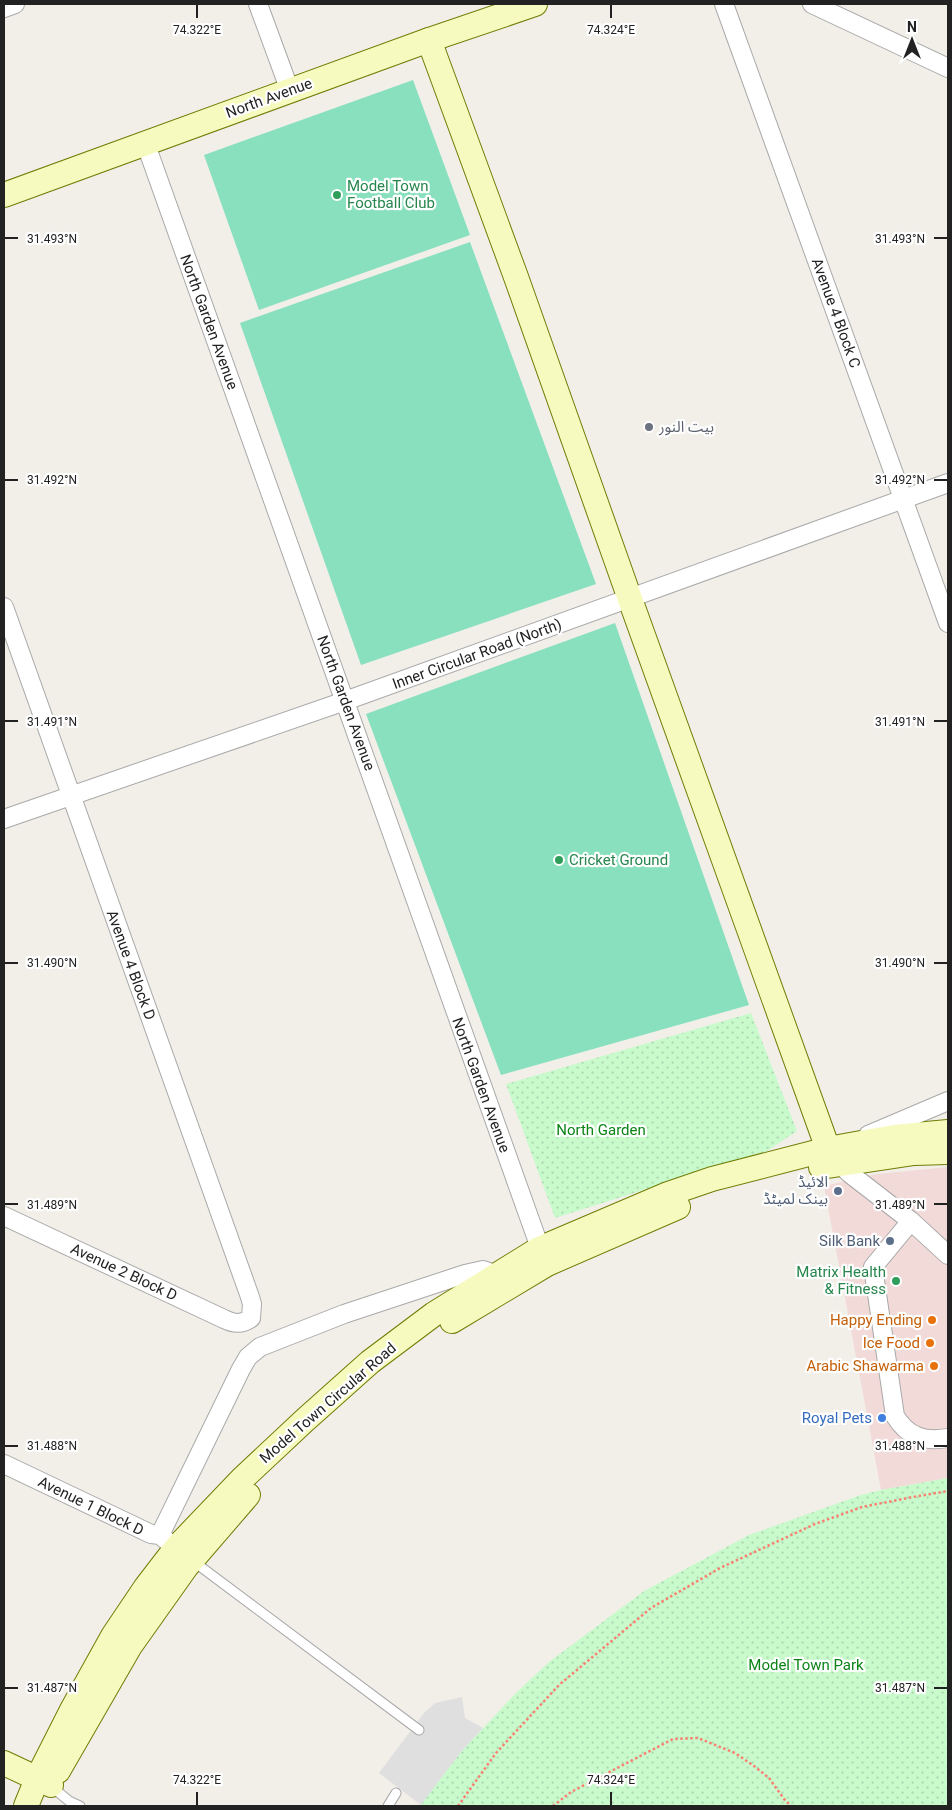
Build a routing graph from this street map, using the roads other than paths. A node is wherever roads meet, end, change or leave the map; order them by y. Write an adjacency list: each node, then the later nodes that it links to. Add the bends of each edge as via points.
1 (16, 4): 6 (street)
2 (258, 4): 9 (street)
3 (535, 4): 7 (street, North Avenue)
4 (724, 4): 13 (street, Avenue 4 Block C)
5 (812, 4): 8 (street)
6 (4, 8)
7 (429, 40): 9 (street, North Avenue); 14 (street)
8 (948, 68)
9 (290, 91): 10 (street, North Avenue)
10 (145, 142): 11 (street, North Avenue); 17 (street, North Garden Avenue)
11 (4, 195)
12 (948, 483): 13 (street, Inner Circular Road (North))
13 (904, 500): 14 (street, Inner Circular Road (North)); 16 (street, Avenue 4 Block C)
14 (630, 599): 17 (street, Inner Circular Road (North)); 23 (street)
15 (4, 607): 18 (street, Avenue 4 Block D)
16 (948, 623)
17 (345, 701): 18 (street, Inner Circular Road (North)); 27 (street, North Garden Avenue)
18 (70, 796): 19 (street, Inner Circular Road (North)); 29 (street, Avenue 4 Block D, via 250,1298 251,1318)
19 (4, 819)
20 (948, 1101): 23 (street)
21 (948, 1132): 23 (street, Model Town Circular Road, via 894,1137)
22 (948, 1152): 23 (street, Model Town Circular Road)
23 (833, 1156): 25 (street); 27 (street, Model Town Circular Road, via 712,1179 668,1194)
24 (4, 1216): 29 (street, Avenue 2 Block D, via 224,1320)
25 (912, 1221): 26 (street); 31 (street, via 873,1267 895,1416 916,1436 933,1440)
26 (948, 1254)
27 (543, 1256): 28 (street, Model Town Circular Road); 33 (street, Model Town Circular Road, via 378,1375 253,1488)
28 (493, 1276): 30 (street, via 483,1270 465,1274); 33 (street, Model Town Circular Road, via 434,1314 370,1362 242,1479)
29 (245, 1322): 30 (street)
30 (260, 1346): 33 (street, via 241,1369)
31 (948, 1438)
32 (4, 1464): 33 (street, Avenue 1 Block D)
33 (176, 1548): 34 (lane); 36 (street, Model Town Circular Road, via 130,1646)
34 (419, 1730)
35 (4, 1763): 36 (street)
36 (43, 1790): 38 (street, Model Town Circular Road); 39 (lane)
37 (396, 1793): 40 (lane)
38 (26, 1806)
39 (80, 1806)
40 (388, 1806)

